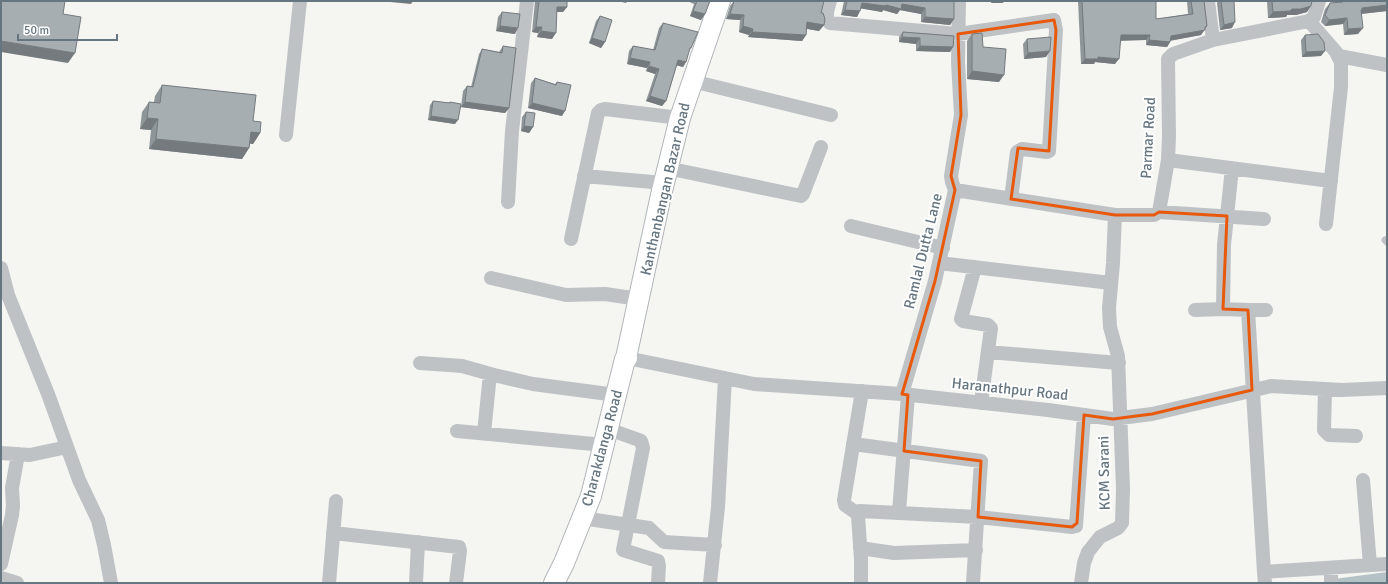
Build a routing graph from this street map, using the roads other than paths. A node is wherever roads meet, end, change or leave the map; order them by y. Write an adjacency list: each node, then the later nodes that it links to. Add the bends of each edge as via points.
1 (300, 1): 16 (street)
2 (527, 1): 25 (street, via 512,131)
3 (720, 1): 13 (street, Kanthanbangan Bazar Road)
4 (830, 1): 9 (street, via 826,18 830,23)
5 (959, 1): 9 (street)
6 (1208, 1): 10 (street)
7 (1319, 1): 8 (street, via 1314,17)
8 (1309, 21): 10 (street, Parmar Road); 11 (street)
9 (958, 34): 23 (street, Ramlal Dutta Lane, via 961,115 951,176); 24 (street, via 1050,20 1055,22 1049,151 1022,149 1017,152)
10 (1213, 40): 18 (street, Parmar Road, via 1173,54 1168,59)
11 (1339, 56): 12 (street); 22 (street, via 1341,87)
12 (1387, 65)
13 (692, 81): 14 (street); 15 (street, Kanthanbangan Bazar Road)
14 (831, 115)
15 (680, 118): 20 (street, via 601,110 598,113); 21 (street, Kanthanbangan Bazar Road)
16 (286, 135)
17 (821, 147): 21 (street, via 801,196)
18 (1168, 160): 19 (street); 26 (street, Parmar Road)
19 (1232, 168): 22 (street); 28 (street)
20 (584, 176): 21 (street); 32 (street)
21 (666, 176): 40 (street, Kanthanbangan Bazar Road)
22 (1331, 181): 30 (street)
23 (956, 190): 24 (street); 33 (street, Ramlal Dutta Lane)
24 (1011, 199): 27 (street)
25 (508, 202)
26 (1159, 212): 27 (street, via 1154,216); 28 (street)
27 (1114, 215): 38 (street)
28 (1227, 216): 29 (street); 41 (street)
29 (1264, 219)
30 (1326, 224)
31 (851, 226): 33 (street)
32 (571, 239)
33 (943, 248): 34 (street, Ramlal Dutta Lane)
34 (939, 263): 35 (street); 56 (street, Ramlal Dutta Lane)
35 (975, 267): 38 (street); 45 (street, via 961,319 990,326)
36 (1, 268): 39 (street)
37 (491, 278): 40 (street, via 566,295 608,294)
38 (1111, 283): 48 (street, via 1110,327)
39 (3, 285): 65 (street)
40 (639, 299): 46 (street, Kanthanbangan Bazar Road)
41 (1223, 309): 42 (street); 43 (street)
42 (1194, 310)
43 (1248, 310): 44 (street); 53 (street)
44 (1266, 310)
45 (988, 352): 48 (street); 57 (street)
46 (627, 358): 50 (street, Haranathpur Road); 55 (street, Charakdanga Road)
47 (420, 363): 49 (street, via 462,366)
48 (1119, 363): 59 (street)
49 (490, 374): 55 (street, via 533,384); 61 (street)
50 (725, 378): 54 (street, Haranathpur Road, via 754,384); 79 (street)
51 (1387, 388): 52 (street, Haranathpur Road)
52 (1325, 389): 53 (street, Haranathpur Road, via 1271,386); 62 (street, via 1324,430 1328,435)
53 (1252, 390): 59 (street, Haranathpur Road, via 1152,414); 86 (street)
54 (862, 391): 56 (street, Haranathpur Road); 64 (street)
55 (616, 395): 63 (street, Charakdanga Road)
56 (905, 395): 57 (street, Haranathpur Road); 66 (street, Ramlal Dutta Lane)
57 (981, 403): 58 (street, Haranathpur Road)
58 (1084, 415): 59 (street, Haranathpur Road); 74 (street, via 1076,526)
59 (1120, 418): 98 (street, KCM Sarani, via 1122,523 1118,528 1100,537 1088,552)
60 (457, 431): 61 (street)
61 (484, 433): 63 (street)
62 (1356, 436)
63 (606, 437): 75 (street, Charakdanga Road, via 591,496); 76 (street, via 640,440 643,446)
64 (853, 444): 66 (street); 73 (street, via 844,500 845,505)
65 (67, 447): 68 (street, via 30,455); 89 (street, via 98,520)
66 (904, 451): 72 (street, Ramlal Dutta Lane); 74 (street, via 980,460)
67 (1, 453): 68 (street)
68 (18, 454): 70 (street, via 12,487)
69 (1363, 480): 84 (street)
70 (7, 498): 82 (street, via 12,515)
71 (336, 501): 77 (street)
72 (898, 512): 73 (street, via 862,510); 74 (street)
73 (858, 514): 80 (street)
74 (978, 517): 81 (street)
75 (582, 518): 76 (street); 93 (street, Charakdanga Road)
76 (628, 524): 79 (street, via 651,528 664,542); 94 (street, via 623,550 658,561)
77 (333, 533): 78 (street); 90 (street)
78 (418, 542): 91 (street); 92 (street, via 460,548)
79 (715, 545): 95 (street)
80 (860, 548): 81 (street, via 894,553); 96 (street)
81 (976, 550): 97 (street)
82 (1, 564)
83 (1387, 564): 84 (street)
84 (1370, 565): 85 (street)
85 (1331, 568): 86 (street); 99 (street)
86 (1265, 577)
87 (1, 578): 88 (street)
88 (17, 583)
89 (110, 583)
90 (329, 583)
91 (416, 583)
92 (456, 583)
93 (554, 583)
94 (658, 583)
95 (710, 583)
96 (861, 583)
97 (973, 583)
98 (1081, 583)
99 (1332, 583)

